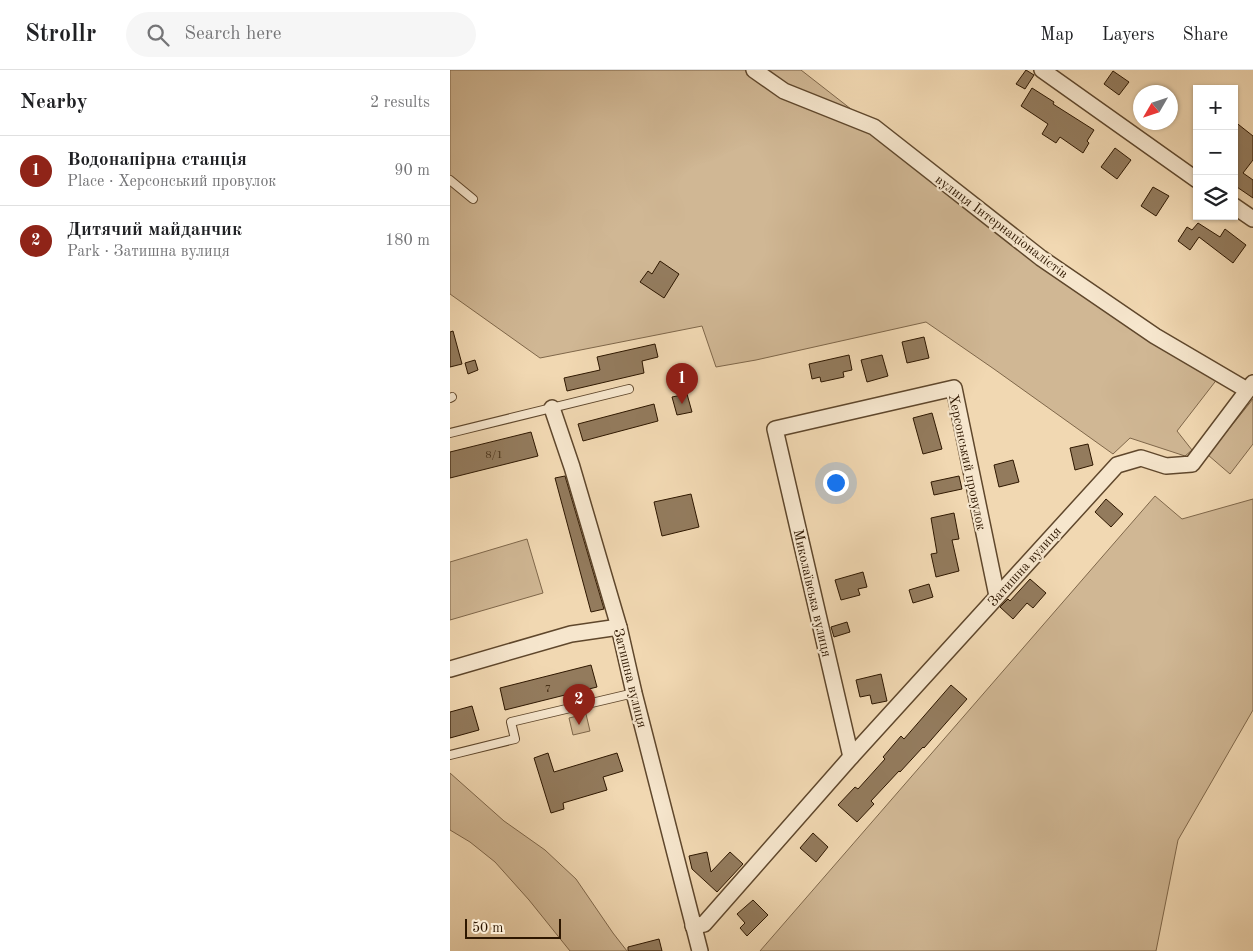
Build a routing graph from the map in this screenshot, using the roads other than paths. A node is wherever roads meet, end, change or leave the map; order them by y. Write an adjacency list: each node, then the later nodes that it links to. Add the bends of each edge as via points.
1 (754, 70): 8 (street, вулиця Інтернаціоналістів, via 784,91 874,127 1041,258 1155,336)
2 (1042, 70): 3 (street)
3 (1193, 177)
4 (450, 180): 5 (lane)
5 (472, 199)
6 (1238, 209): 7 (street)
7 (1253, 219)
8 (1250, 387): 13 (street, Затишна вулиця, via 1192,464 1166,466 1141,458 1117,465)
9 (630, 389): 10 (lane)
10 (552, 408): 12 (lane); 14 (street, Затишна вулиця)
11 (775, 429): 13 (street, Херсонський провулок, via 954,388); 18 (street, Миколаївська вулиця)
12 (450, 433)
13 (997, 596): 18 (street, Затишна вулиця)
14 (619, 627): 15 (street, via 571,634); 16 (street, Затишна вулиця)
15 (450, 669)
16 (634, 693): 17 (lane, via 511,722 515,739); 19 (street, Затишна вулиця)
17 (450, 755)
18 (851, 756): 19 (street, Затишна вулиця, via 704,924)
19 (693, 926): 20 (street, Затишна вулиця)
20 (700, 951)

